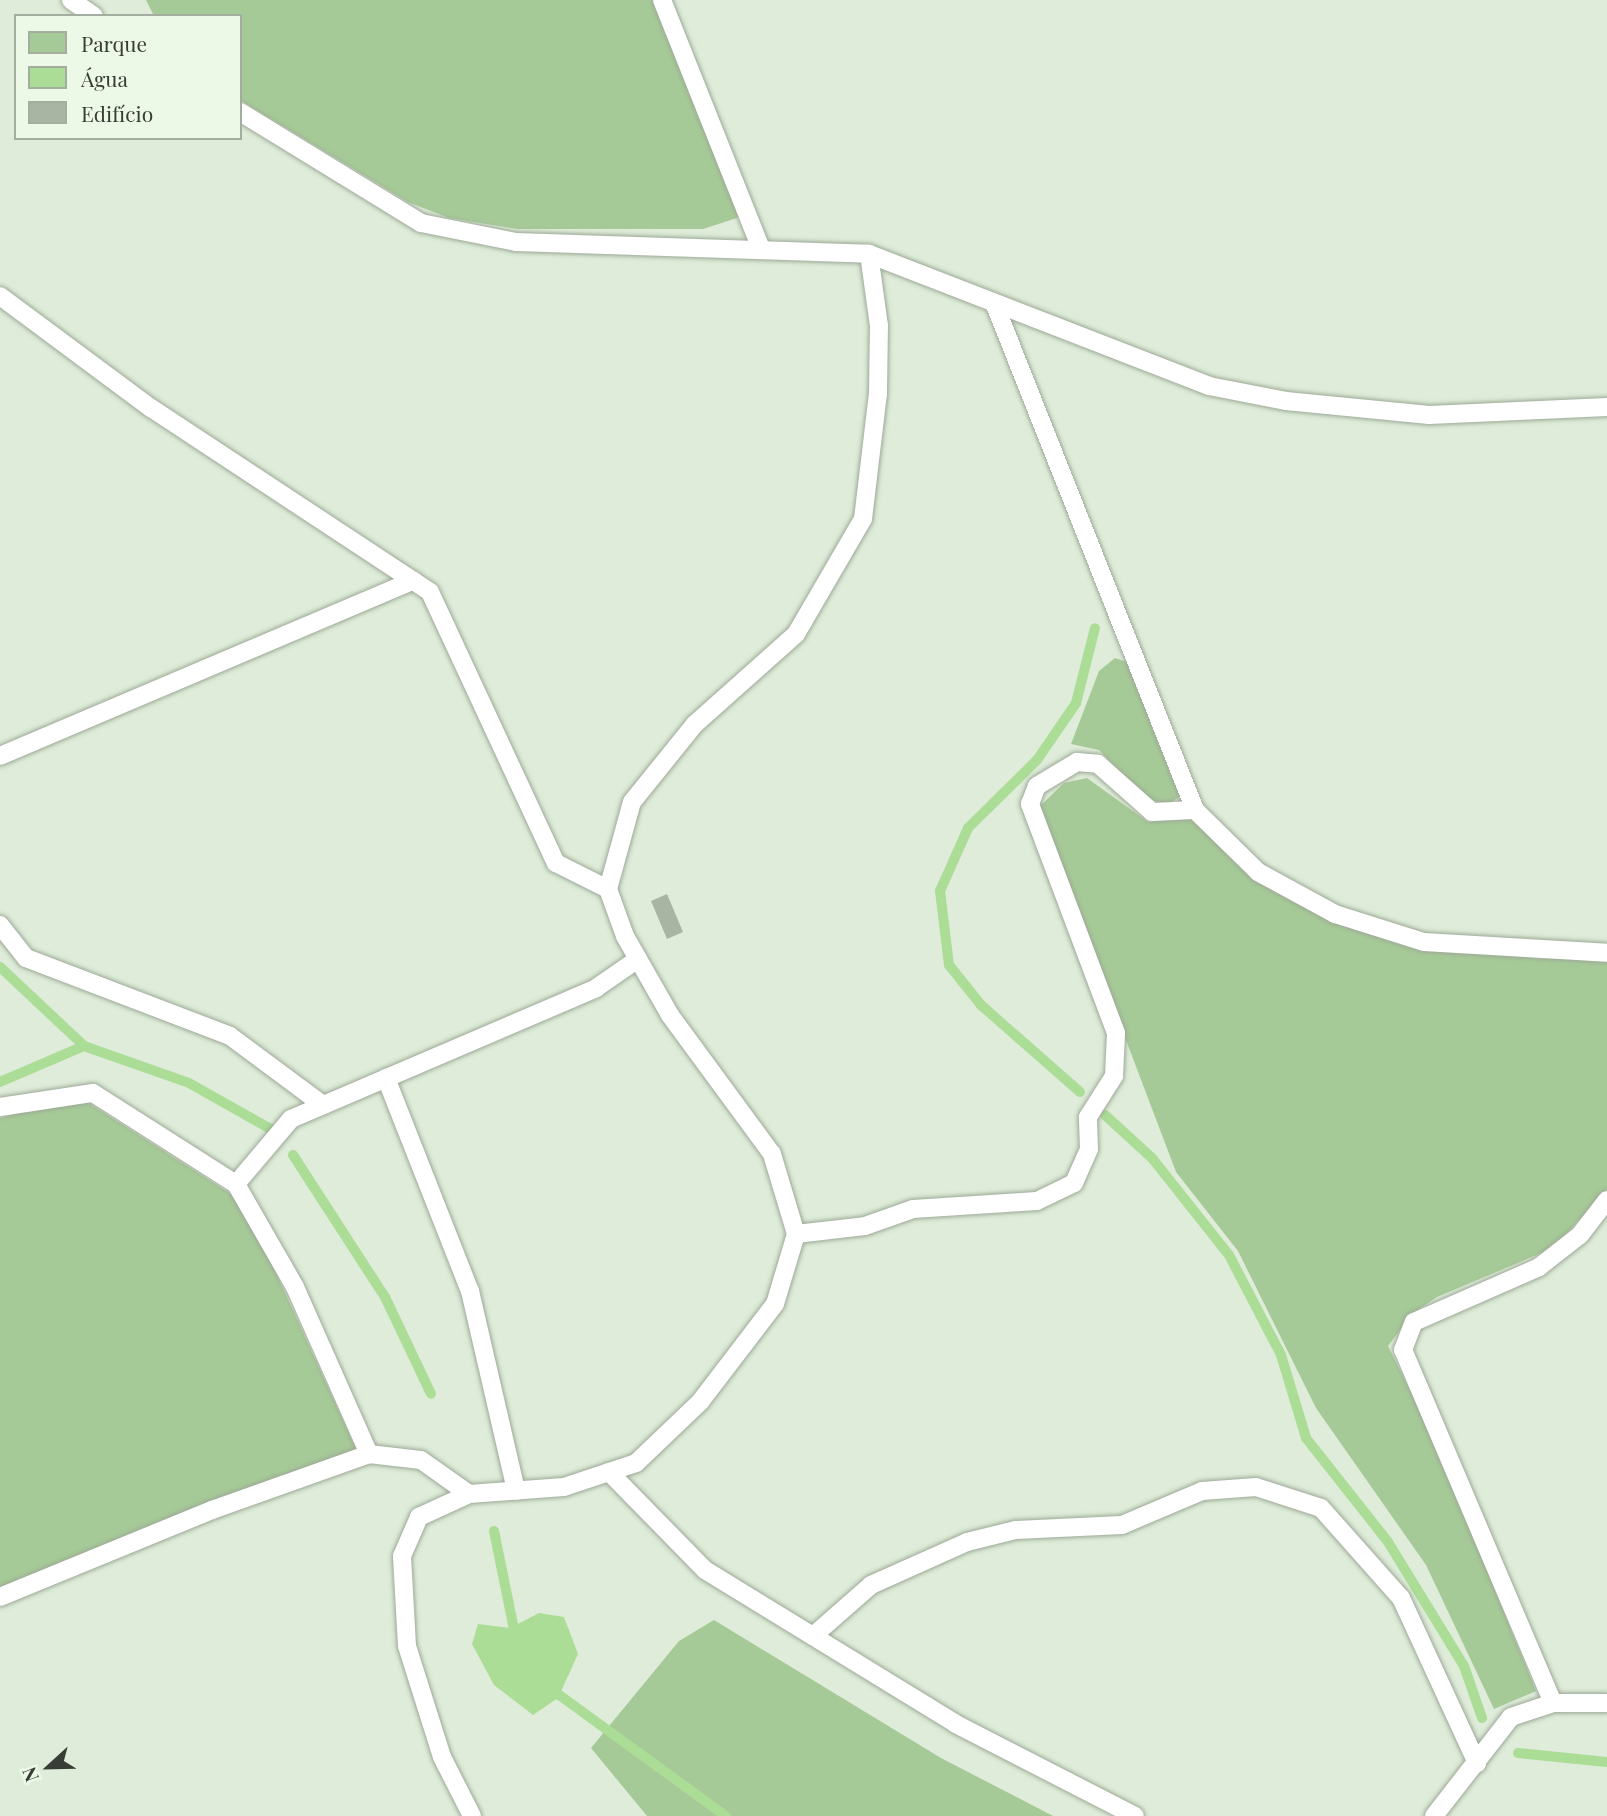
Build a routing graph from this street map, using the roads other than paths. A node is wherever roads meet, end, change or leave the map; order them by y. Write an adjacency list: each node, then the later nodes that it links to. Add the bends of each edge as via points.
1 (72, 0): 3 (lane)
2 (662, 0): 5 (lane)
3 (91, 14)
4 (242, 113): 5 (lane, via 421,223 516,242)
5 (761, 249): 6 (lane)
6 (869, 254): 8 (lane); 13 (lane, via 879,326 878,394 863,519 796,634 695,723 632,802)
7 (0, 296): 10 (lane, via 151,408)
8 (995, 305): 9 (lane, via 1209,386 1286,401 1429,415); 12 (lane)
9 (1607, 407)
10 (413, 581): 11 (lane); 13 (lane, via 429,592 447,626 556,863)
11 (0, 756)
12 (1195, 810): 15 (lane, via 1258,872 1335,914 1424,942); 22 (lane, via 1152,812 1098,764 1077,762 1037,786 1030,804 1116,1033 1114,1076 1088,1117 1089,1149 1074,1183 1037,1200 913,1209 865,1226)
13 (608, 889): 16 (lane)
14 (0, 925): 18 (lane, via 26,958 230,1036)
15 (1607, 953)
16 (638, 959): 17 (lane, via 596,988); 22 (lane, via 670,1014 772,1154)
17 (386, 1078): 18 (lane); 25 (lane, via 470,1291)
18 (323, 1105): 20 (lane, via 291,1119)
19 (0, 1107): 20 (lane, via 93,1093)
20 (236, 1184): 23 (lane, via 295,1287)
21 (1607, 1200): 29 (lane, via 1580,1235 1539,1267 1414,1322 1403,1350)
22 (796, 1234): 24 (lane, via 775,1304 700,1402 636,1463)
23 (369, 1454): 26 (lane, via 421,1460); 27 (lane, via 212,1510)
24 (609, 1472): 25 (lane, via 564,1488); 28 (lane, via 705,1570)
25 (516, 1490): 26 (lane)
26 (469, 1494): 32 (lane, via 419,1517 402,1556 407,1646 442,1757)
27 (0, 1597)
28 (813, 1636): 31 (lane, via 871,1585 967,1542 1016,1531 1122,1525 1202,1491 1256,1488 1321,1508 1401,1598); 33 (lane, via 956,1724)
29 (1553, 1703): 30 (lane); 31 (lane, via 1511,1717)
30 (1607, 1703)
31 (1477, 1763): 34 (lane)
32 (472, 1816)
33 (1135, 1816)
34 (1434, 1816)

